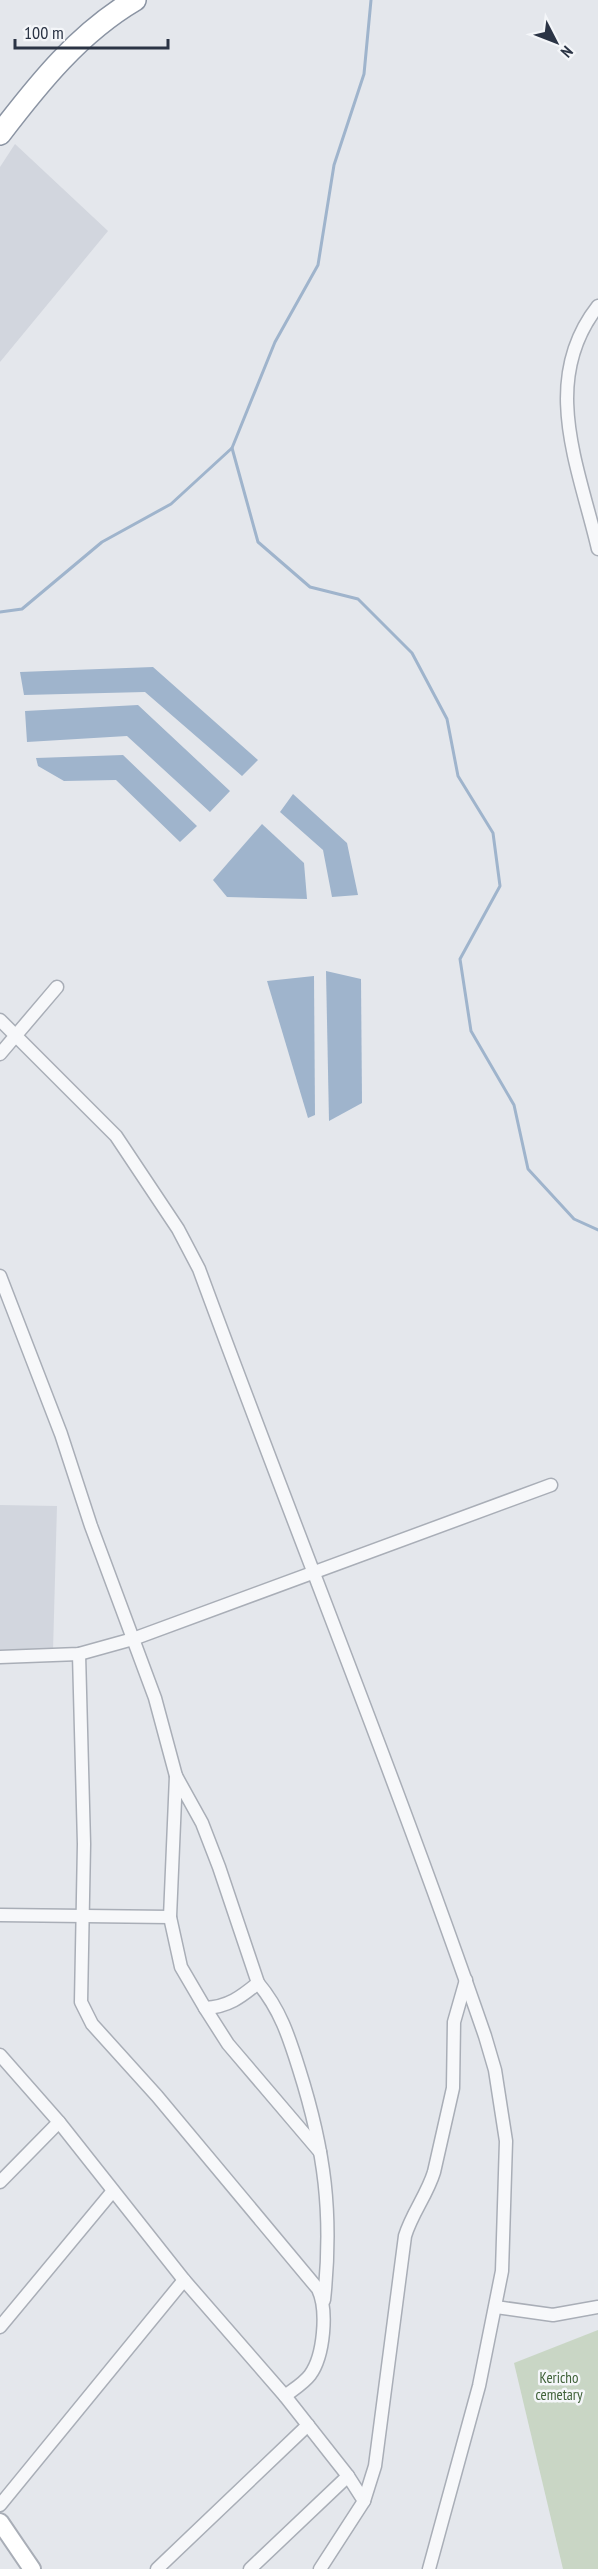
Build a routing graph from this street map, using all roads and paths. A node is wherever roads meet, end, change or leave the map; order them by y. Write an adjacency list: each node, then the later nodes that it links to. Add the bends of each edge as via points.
1 (135, 0): 2 (highway, via 78,42 47,73)
2 (0, 134)
3 (598, 306): 4 (street, via 578,340 566,386 567,425)
4 (598, 549)
5 (57, 987): 7 (street)
6 (0, 1020): 7 (street)
7 (16, 1034): 8 (street); 11 (street, via 116,1136 178,1229 199,1269)
8 (0, 1054)
9 (0, 1276): 12 (street)
10 (551, 1485): 11 (street)
11 (314, 1573): 12 (street); 19 (street, via 383,1749)
12 (134, 1639): 13 (street); 15 (street, via 165,1727)
13 (79, 1654): 14 (street); 17 (street)
14 (0, 1657)
15 (176, 1776): 18 (street); 20 (street, via 202,1823)
16 (0, 1915): 17 (street)
17 (82, 1916): 18 (street); 28 (street, via 80,1988 84,2013 308,2276)
18 (170, 1917): 21 (street, via 181,1967)
19 (466, 1980): 29 (street, via 495,2070 506,2141 504,2242); 35 (street, via 454,2022 453,2088 434,2172 405,2236 375,2466)
20 (258, 1983): 21 (street, via 228,2005); 24 (street, via 286,2027 314,2114)
21 (205, 2008): 24 (street, via 228,2044)
22 (0, 2055): 23 (street)
23 (59, 2122): 25 (street); 26 (street)
24 (321, 2153): 28 (street, via 328,2219)
25 (0, 2182)
26 (112, 2192): 27 (street); 31 (street)
27 (184, 2280): 32 (street); 36 (street)
28 (324, 2301): 32 (street, via 317,2362 304,2382)
29 (496, 2307): 30 (street, via 553,2315); 42 (street, via 479,2386)
30 (598, 2307)
31 (0, 2327)
32 (285, 2396): 33 (street)
33 (308, 2425): 34 (street); 39 (street)
34 (348, 2476): 35 (street); 40 (street)
35 (364, 2501): 41 (street)
36 (0, 2505)
37 (0, 2523): 38 (street)
38 (30, 2568)
39 (157, 2569)
40 (250, 2569)
41 (320, 2569)
42 (429, 2569)

